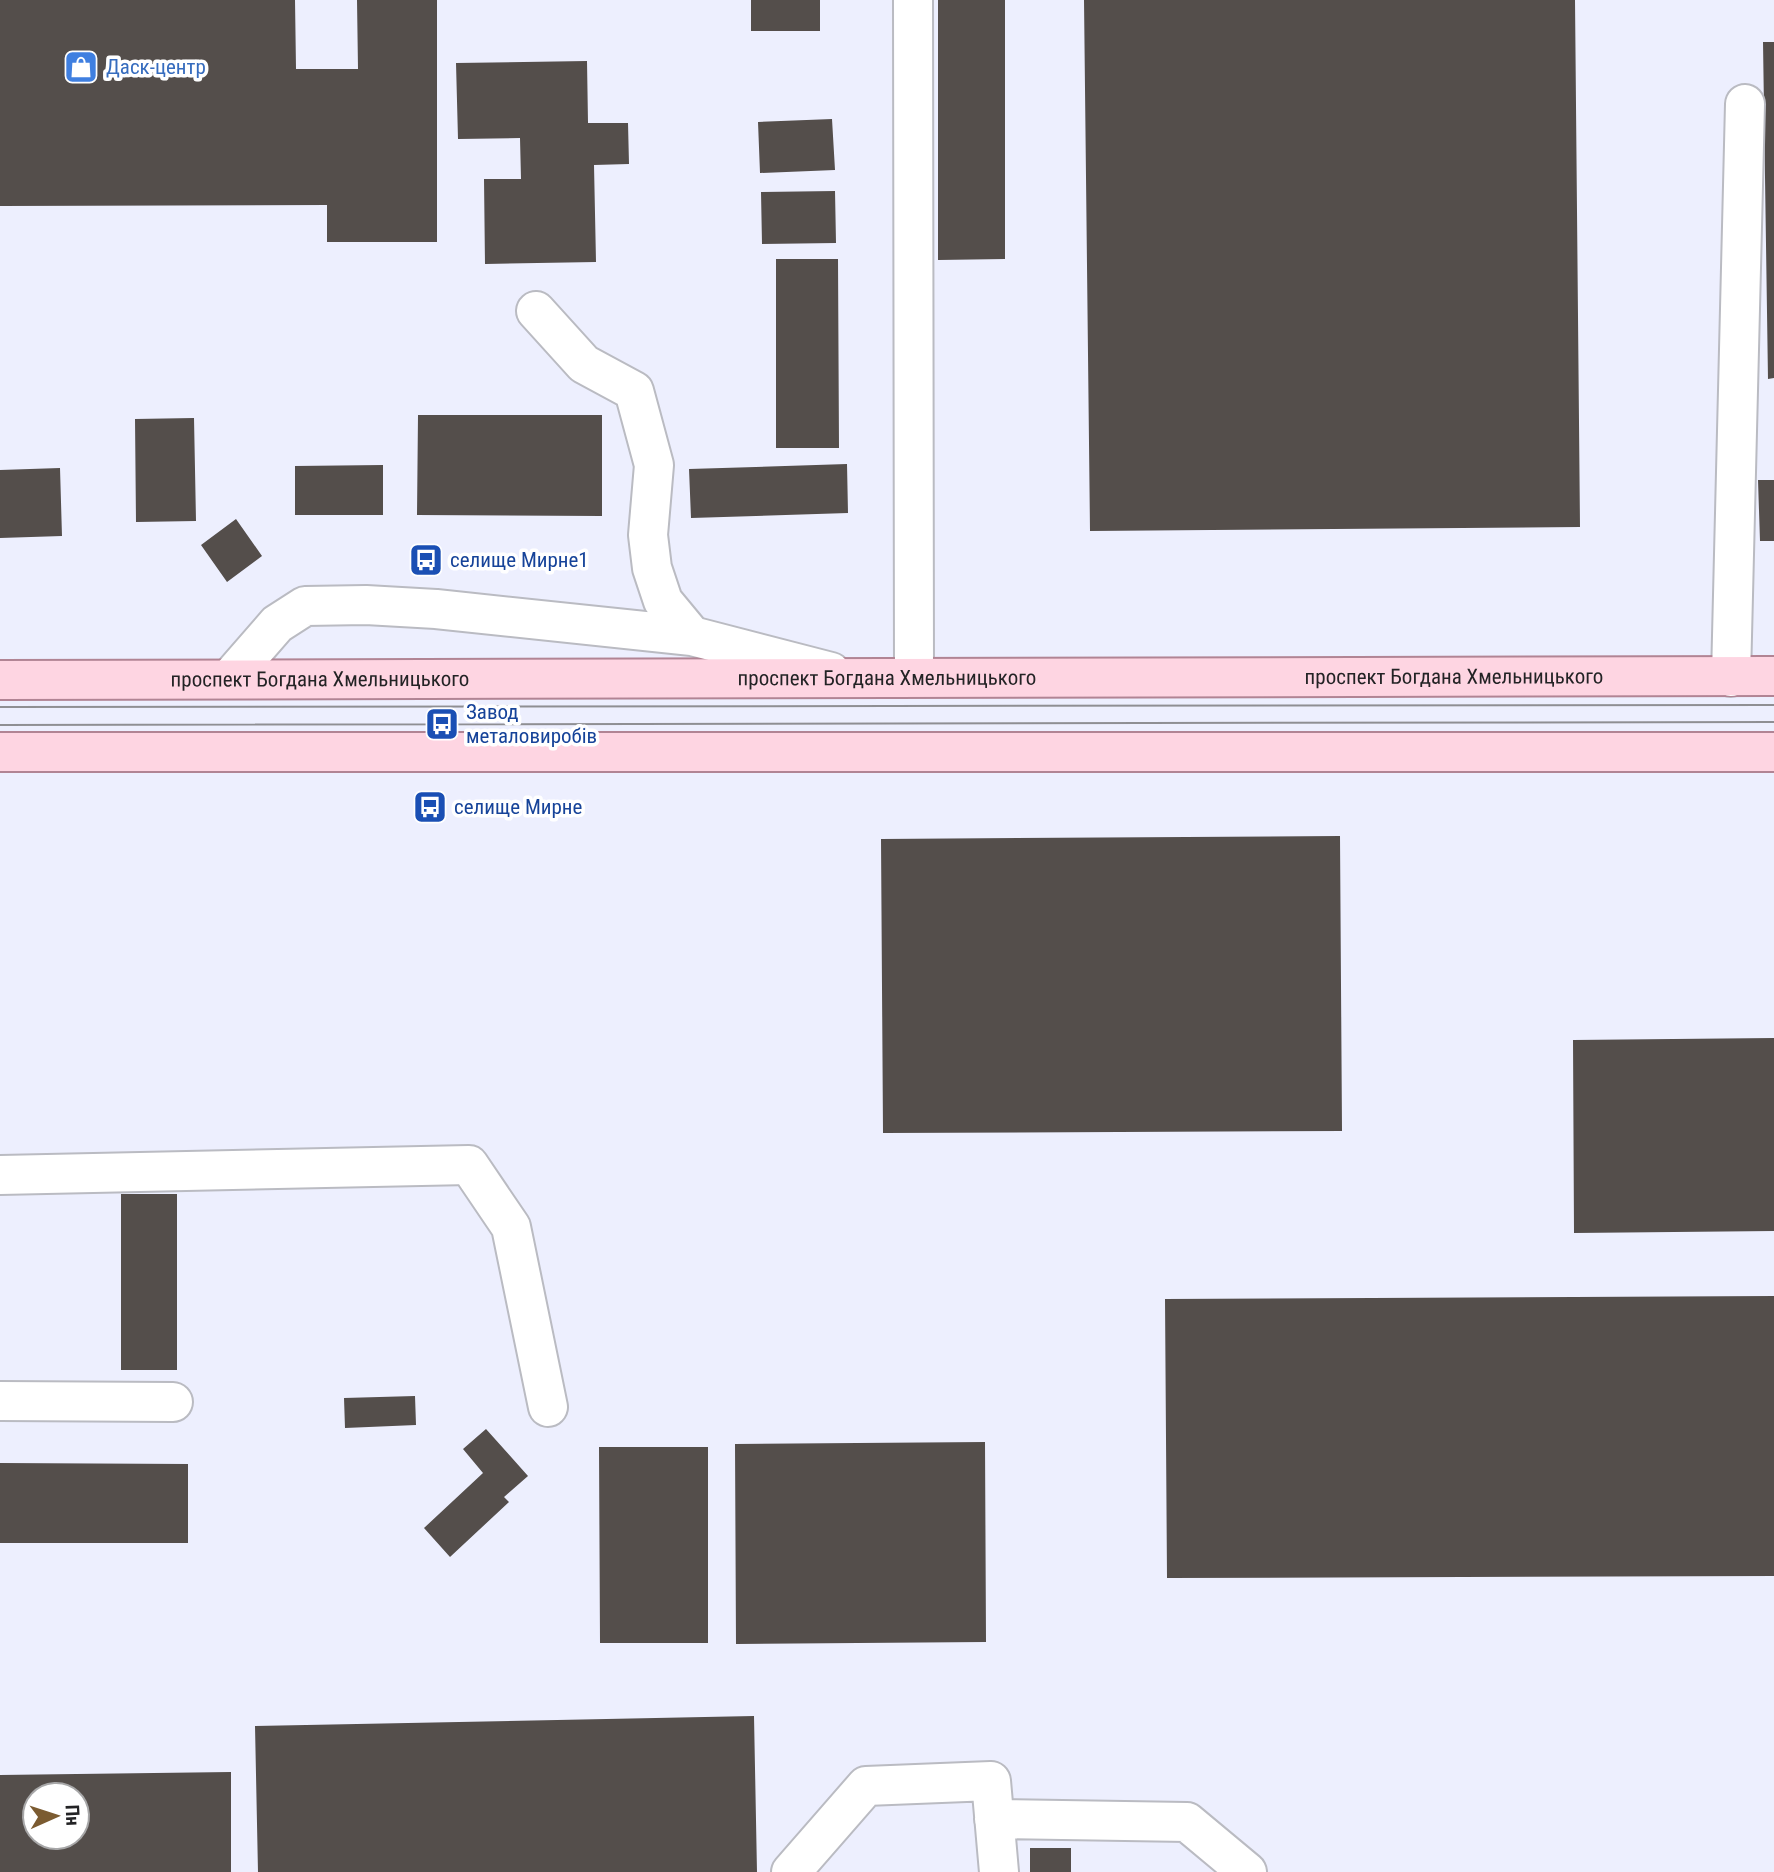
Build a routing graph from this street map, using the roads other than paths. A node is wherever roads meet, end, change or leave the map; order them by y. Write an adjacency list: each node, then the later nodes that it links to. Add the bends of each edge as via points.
1 (913, 0): 7 (lane)
2 (1745, 104): 8 (lane)
3 (536, 310): 4 (lane, via 584,364 634,391 654,465 648,535 652,568 663,601)
4 (692, 636): 6 (lane); 9 (lane, via 436,609 305,606 277,624)
5 (1774, 676): 8 (main road, проспект Богдана Хмельницького)
6 (853, 677): 7 (main road, проспект Богдана Хмельницького); 9 (main road, проспект Богдана Хмельницького)
7 (914, 677): 8 (main road, проспект Богдана Хмельницького)
8 (1731, 677)
9 (230, 678): 10 (main road, проспект Богдана Хмельницького)
10 (0, 680)
11 (0, 752): 12 (main road)
12 (1774, 752)
13 (0, 1175): 16 (lane, via 469,1165 511,1227)
14 (0, 1401): 15 (lane)
15 (173, 1402)
16 (548, 1407)
17 (994, 1819): 18 (lane, via 991,1781 866,1786); 19 (lane); 20 (lane, via 1187,1822)
18 (791, 1872)
19 (999, 1872)
20 (1247, 1872)

